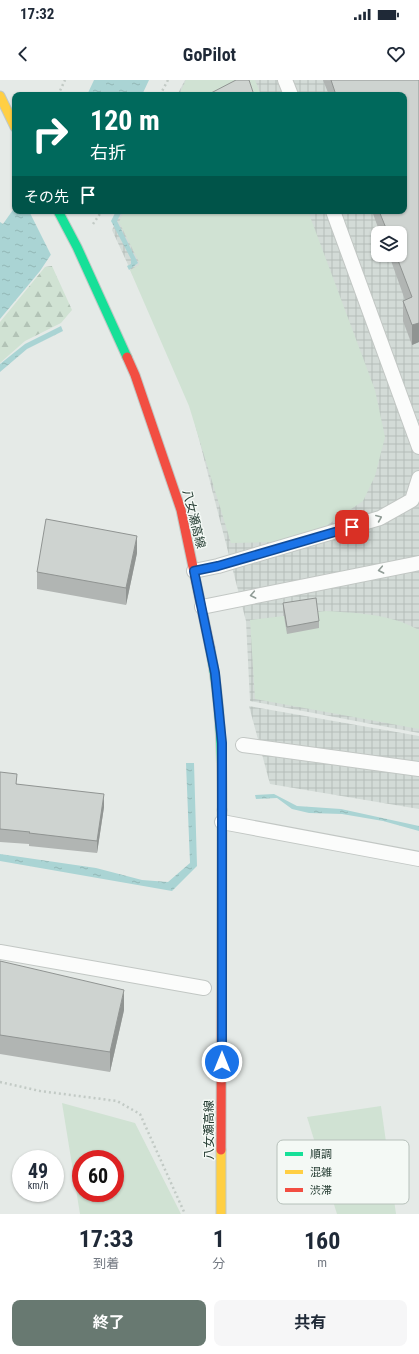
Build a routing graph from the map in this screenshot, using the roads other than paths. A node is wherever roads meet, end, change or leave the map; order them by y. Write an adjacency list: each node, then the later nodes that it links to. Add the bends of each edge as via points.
1 (285, 80): 2 (lane)
2 (290, 92)
3 (0, 96): 4 (main road)
4 (12, 121)
5 (60, 214): 10 (main road, 八女瀬高線, via 135,375 182,510)
6 (334, 214): 7 (lane)
7 (419, 447)
8 (419, 478): 10 (lane, one-way to 8, via 380,518 412,500)
9 (419, 563): 11 (lane, one-way to 11)
10 (194, 571): 11 (main road, 八女瀬高線)
11 (202, 607): 14 (main road, 八女瀬高線, via 215,673 222,743)
12 (243, 744): 13 (lane)
13 (419, 769)
14 (222, 822): 15 (lane); 18 (main road, 八女瀬高線)
15 (419, 859)
16 (0, 952): 17 (lane)
17 (204, 988)
18 (220, 1214)

